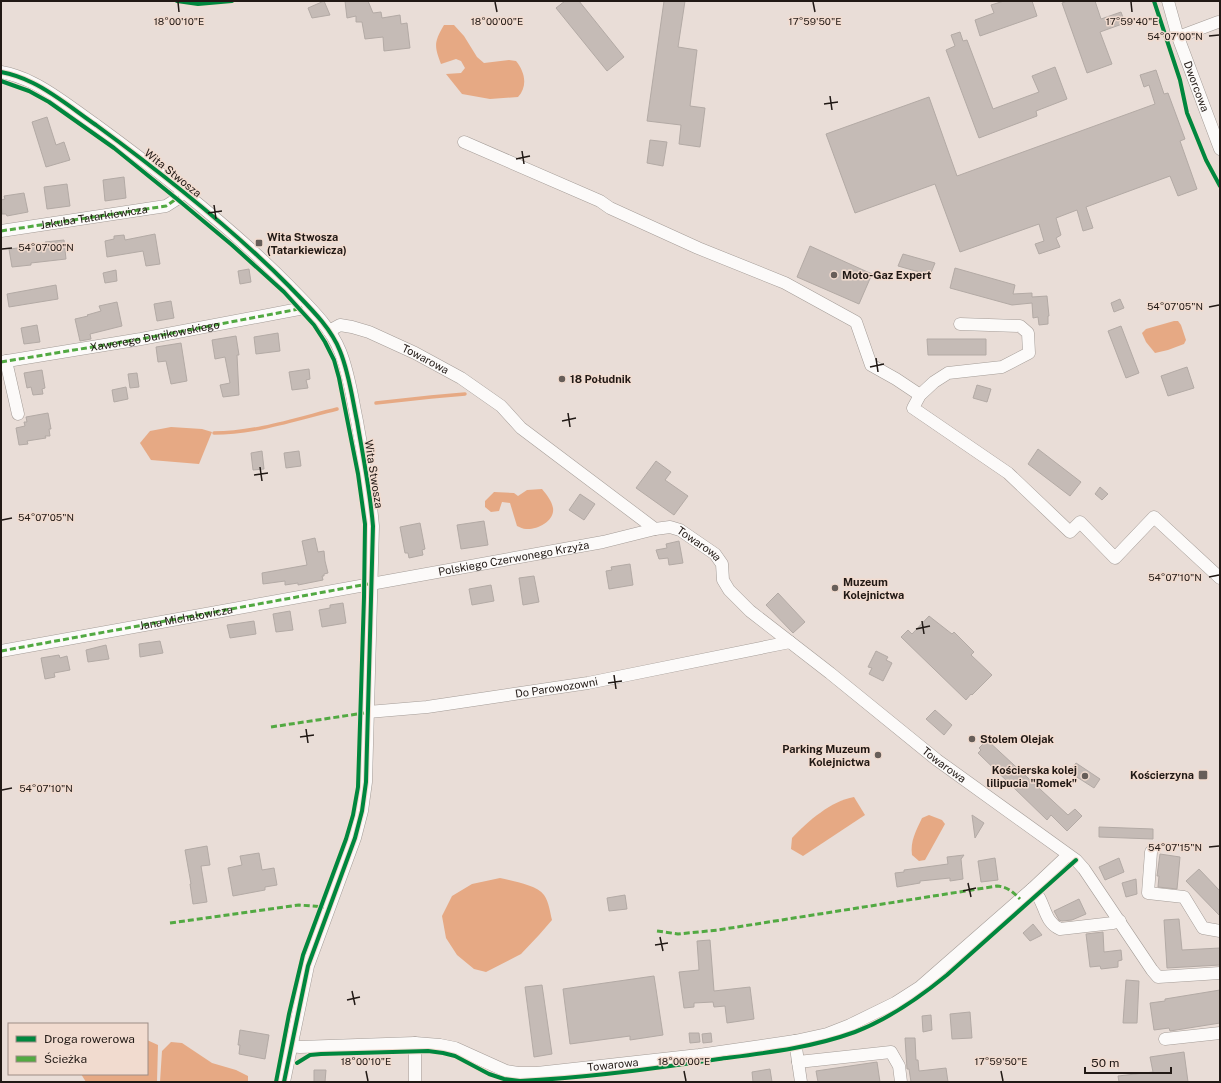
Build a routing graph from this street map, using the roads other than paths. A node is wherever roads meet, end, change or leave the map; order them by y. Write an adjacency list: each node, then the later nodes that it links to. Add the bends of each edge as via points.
1 (1168, 1): 3 (street, Dworcowa)
2 (1218, 22): 3 (street)
3 (1178, 38): 6 (street, Dworcowa)
4 (1, 72): 7 (street, Wita Stwosza, via 34,83 72,108 141,158)
5 (464, 142): 13 (street, via 600,201 698,248 785,283 856,322 871,365)
6 (1220, 149)
7 (182, 192): 8 (street, Jakuba Tatarkiewicza, via 166,206); 9 (street, Wita Stwosza, via 247,246)
8 (1, 231)
9 (306, 304): 11 (street, Wita Stwosza); 12 (street, Xawerego Dunikowskiego, via 300,309 141,339)
10 (960, 324): 13 (street, via 1020,326 1028,333 1029,353 1002,367 948,373)
11 (330, 331): 15 (street, Towarowa, via 340,325 369,332 462,378 501,406 522,428); 17 (street, Wita Stwosza, via 340,350 348,376 366,470 373,526)
12 (4, 361): 14 (street)
13 (920, 395): 16 (street, via 913,408 1008,473 1070,532 1080,522 1115,558 1154,517)
14 (18, 414)
15 (655, 529): 17 (street, Polskiego Czerwonego Krzyża, via 603,542); 18 (street, Towarowa, via 670,527 680,530 715,554 722,564 723,580 729,590 750,611)
16 (1220, 578)
17 (372, 584): 19 (street, Jana Michałowicza); 20 (street, Wita Stwosza)
18 (790, 642): 20 (street, Do Parowozowni, via 588,684 427,707); 22 (street, Towarowa, via 937,760)
19 (1, 651)
20 (368, 712): 31 (street, Wita Stwosza, via 366,782 362,811 355,838 308,966)
21 (1152, 852): 25 (street, via 1148,893 1184,897 1203,928)
22 (1068, 855): 23 (street, Towarowa); 24 (street, Towarowa, via 1084,869)
23 (1032, 889): 24 (street, via 1038,893 1046,916 1053,926 1060,929); 29 (street, Towarowa, via 936,973 901,999 850,1025 827,1034)
24 (1120, 921): 26 (street, Towarowa, via 1158,977)
25 (1220, 931)
26 (1220, 973)
27 (1220, 1033): 28 (street)
28 (1165, 1039)
29 (795, 1041): 30 (street, Towarowa, via 691,1056 537,1073 506,1071 455,1048); 32 (street)
30 (415, 1043): 31 (street, Towarowa); 34 (street)
31 (291, 1046): 33 (street, Wita Stwosza)
32 (798, 1062): 35 (street); 36 (street, via 891,1052 899,1066)
33 (284, 1082)
34 (415, 1082)
35 (801, 1082)
36 (901, 1082)

